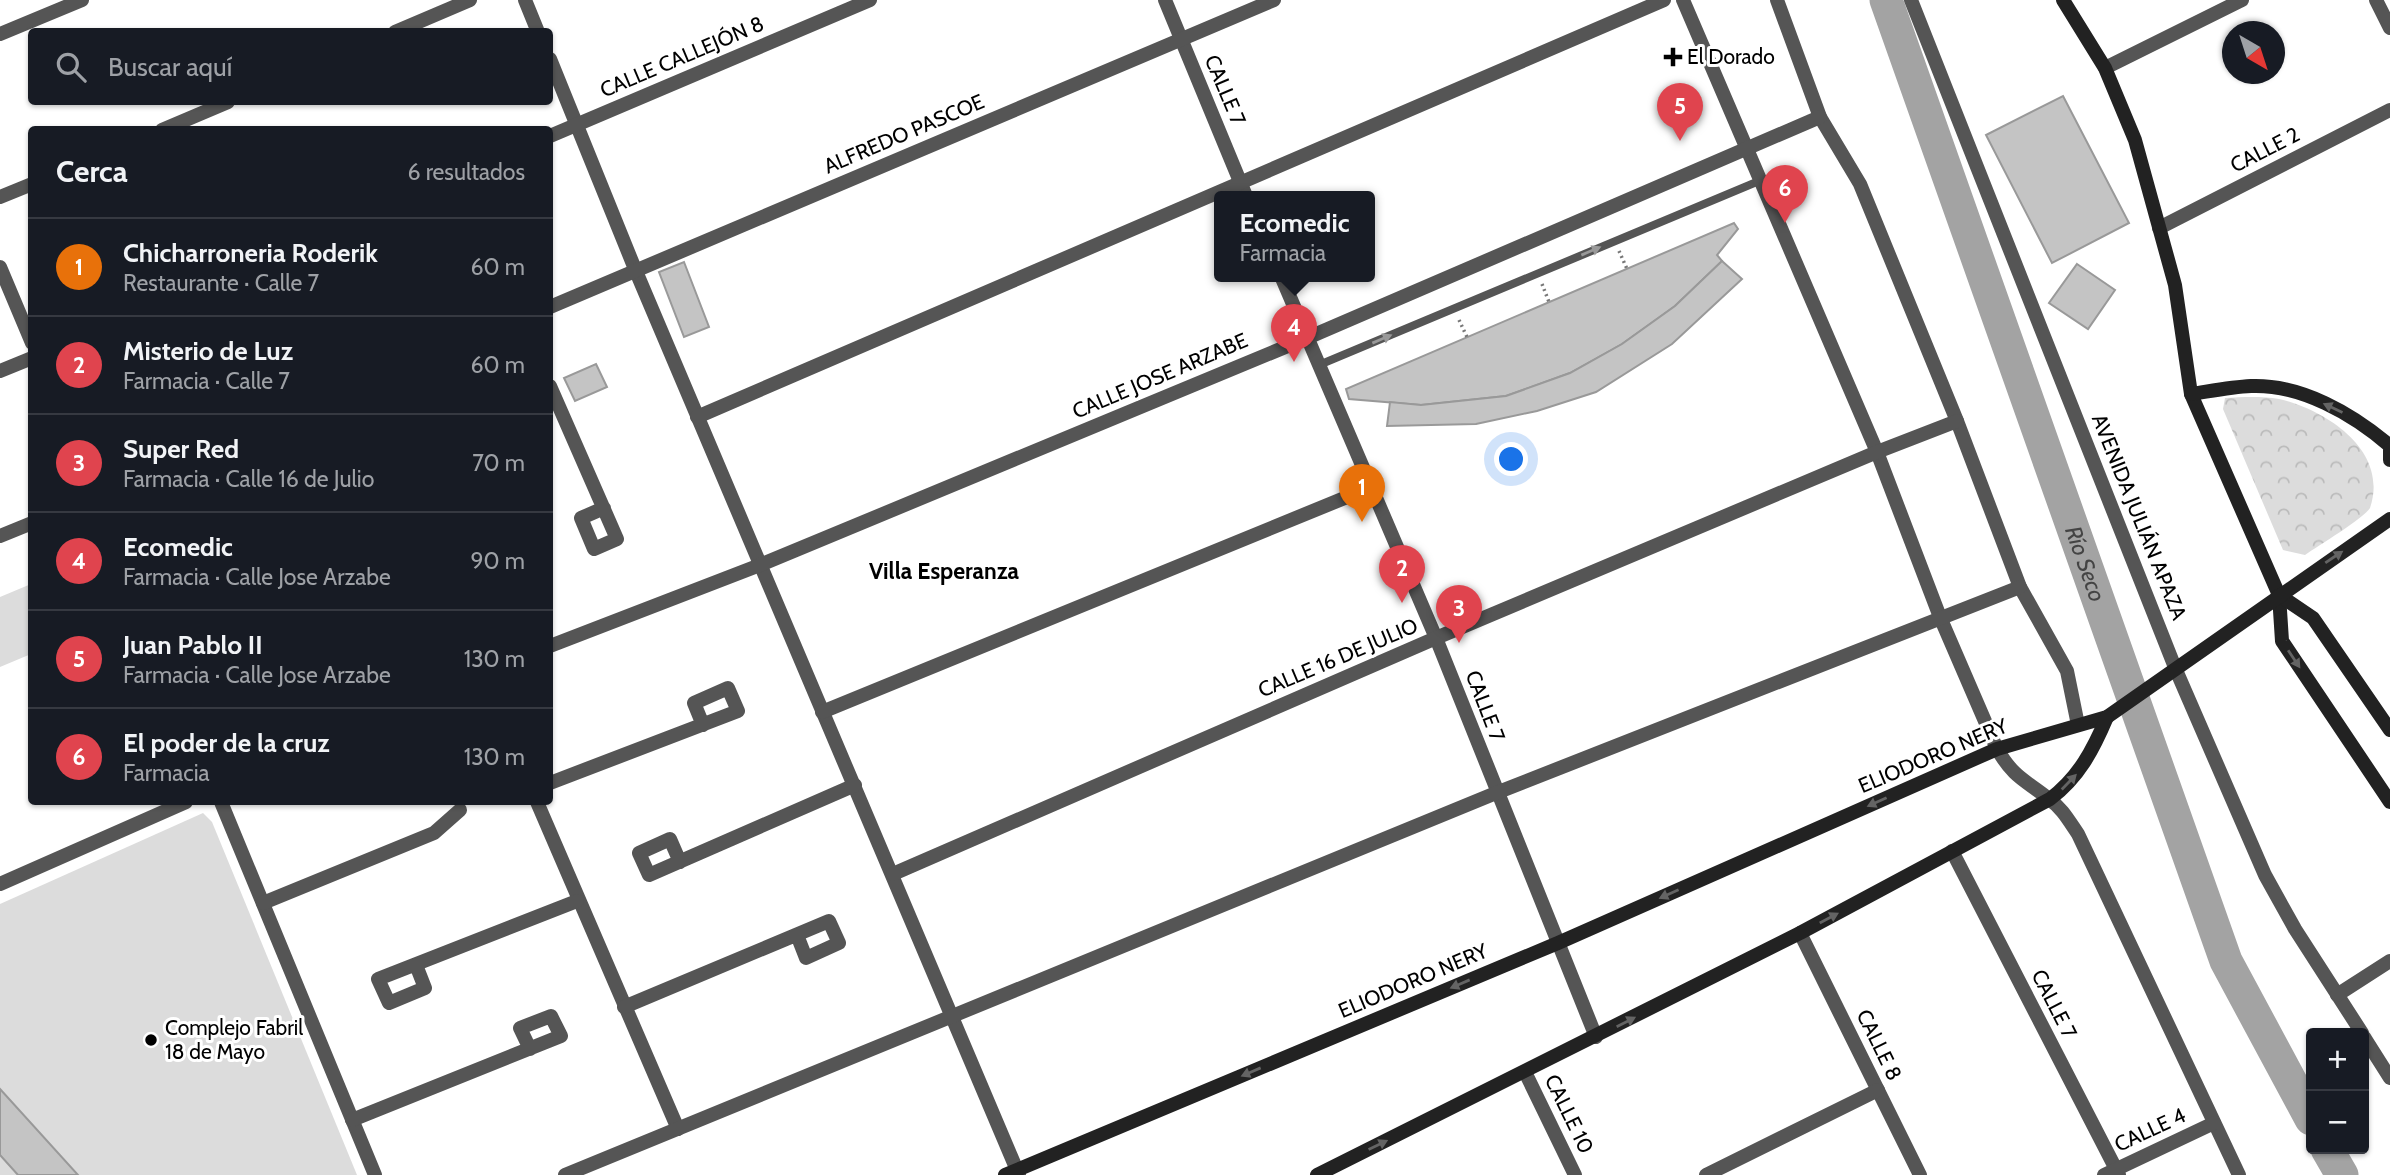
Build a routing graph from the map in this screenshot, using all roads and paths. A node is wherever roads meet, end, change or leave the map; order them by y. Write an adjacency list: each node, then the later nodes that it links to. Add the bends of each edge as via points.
1 (82, 0): 17 (street)
2 (470, 0): 14 (street)
3 (525, 0): 15 (street)
4 (870, 0): 24 (street, CALLE CALLEJÓN 8)
5 (1165, 0): 18 (street, CALLE 7)
6 (1274, 0): 18 (street, ALFREDO PASCOE)
7 (1664, 0): 30 (street)
8 (1682, 0): 27 (street)
9 (1777, 0): 23 (street)
10 (1911, 0): 65 (street, AVENIDA JULIÁN APAZA)
11 (2063, 0): 20 (street)
12 (2242, 0): 20 (street)
13 (2376, 0): 16 (street)
14 (404, 28)
15 (536, 28)
16 (2390, 28)
17 (0, 34)
18 (1181, 40): 30 (street, CALLE 7); 35 (street, ALFREDO PASCOE)
19 (553, 66): 24 (street)
20 (2105, 68): 33 (street, via 2135,140)
21 (221, 105): 25 (street)
22 (2390, 110): 33 (street, CALLE 2)
23 (1820, 117): 27 (street, CALLE JOSE ARZABE); 50 (street, via 1860,184)
24 (577, 125): 26 (street, CALLE CALLEJÓN 8); 35 (street)
25 (171, 126)
26 (553, 135)
27 (1745, 148): 28 (street); 43 (street, CALLE JOSE ARZABE)
28 (1759, 181): 36 (lane, one-way to 28); 52 (street)
29 (28, 186): 31 (street)
30 (1244, 190)
31 (0, 197)
32 (1214, 202): 49 (street)
33 (2159, 228): 48 (street, via 2175,285)
34 (0, 267): 41 (street)
35 (635, 269): 39 (street, ALFREDO PASCOE); 49 (street)
36 (1538, 273): 38 (path); 40 (lane)
37 (1284, 282): 43 (street, CALLE 7)
38 (1549, 302)
39 (553, 306)
40 (1454, 309): 42 (path); 45 (lane, one-way to 40)
41 (28, 334)
42 (1467, 337)
43 (1307, 338): 45 (street, CALLE 7); 59 (street, CALLE JOSE ARZABE)
44 (28, 360): 46 (street)
45 (1319, 365): 54 (street, CALLE 7)
46 (0, 371)
47 (553, 393): 55 (street)
48 (2191, 394): 51 (street, one-way to 48, via 2354,419 2302,395 2253,386); 61 (street)
49 (697, 417): 59 (street)
50 (1957, 422): 52 (street, CALLE 16 DE JULIO); 60 (street)
51 (2390, 448): 53 (street)
52 (1877, 452): 62 (street); 63 (street, CALLE 16 DE JULIO)
53 (2390, 460)
54 (1369, 488): 63 (street, CALLE 7); 66 (street)
55 (604, 508)
56 (2390, 519): 61 (street, one-way to 56)
57 (28, 525): 58 (street)
58 (0, 536)
59 (760, 565): 64 (street, CALLE JOSE ARZABE); 66 (street)
60 (2020, 587): 62 (street); 69 (street, via 2067,671)
61 (2279, 595): 65 (street); 70 (street, via 2313,618); 76 (street, one-way to 76, via 2282,641)
62 (1940, 617): 71 (street); 74 (street)
63 (1436, 638): 74 (street, CALLE 7); 83 (street, CALLE 16 DE JULIO)
64 (553, 645)
65 (2176, 670): 67 (street); 92 (street, AVENIDA JULIÁN APAZA, via 2265,875)
66 (822, 712): 73 (street)
67 (2110, 715): 69 (street, ELIODORO NERY); 75 (street, one-way to 67, via 2083,766)
68 (703, 725): 72 (street)
69 (2078, 725): 71 (street, ELIODORO NERY)
70 (2390, 730)
71 (1997, 749): 75 (street, via 2023,783); 89 (street, ELIODORO NERY, one-way to 89)
72 (553, 782)
73 (855, 785): 82 (street); 83 (street)
74 (1496, 793): 89 (street, CALLE 7); 94 (street)
75 (2050, 799): 81 (street); 103 (street, via 2078,834)
76 (2390, 802)
77 (179, 805): 84 (street)
78 (222, 805): 86 (street)
79 (538, 805): 85 (street)
80 (460, 810): 86 (street, via 434,833)
81 (1952, 852): 87 (street, one-way to 81); 106 (street, CALLE 7)
82 (680, 862)
83 (893, 874): 94 (street)
84 (0, 884)
85 (577, 901): 91 (street); 93 (street)
86 (262, 903): 102 (street)
87 (1800, 933): 96 (street, one-way to 87); 101 (street, CALLE 8)
88 (797, 935): 93 (street)
89 (1558, 943): 96 (street, CALLE 7); 105 (street, ELIODORO NERY, one-way to 105)
90 (2390, 961): 92 (street)
91 (415, 965)
92 (2337, 995): 95 (street, AVENIDA JULIÁN APAZA)
93 (624, 1007): 104 (street)
94 (953, 1018): 104 (street); 105 (street)
95 (2358, 1028)
96 (1596, 1037): 99 (street)
97 (2369, 1045): 100 (street, AVENIDA JULIÁN APAZA)
98 (530, 1049): 102 (street)
99 (1525, 1072): 109 (street, one-way to 99); 110 (street, CALLE 10)
100 (2390, 1078)
101 (1878, 1090): 111 (street); 112 (street, CALLE 8)
102 (352, 1120): 107 (street)
103 (2214, 1124): 106 (street, CALLE 4); 113 (street)
104 (678, 1129): 108 (street)
105 (1014, 1173)
106 (2113, 1173)
107 (375, 1175)
108 (565, 1175)
109 (1317, 1175)
110 (1575, 1175)
111 (1706, 1175)
112 (1920, 1175)
113 (2239, 1175)

